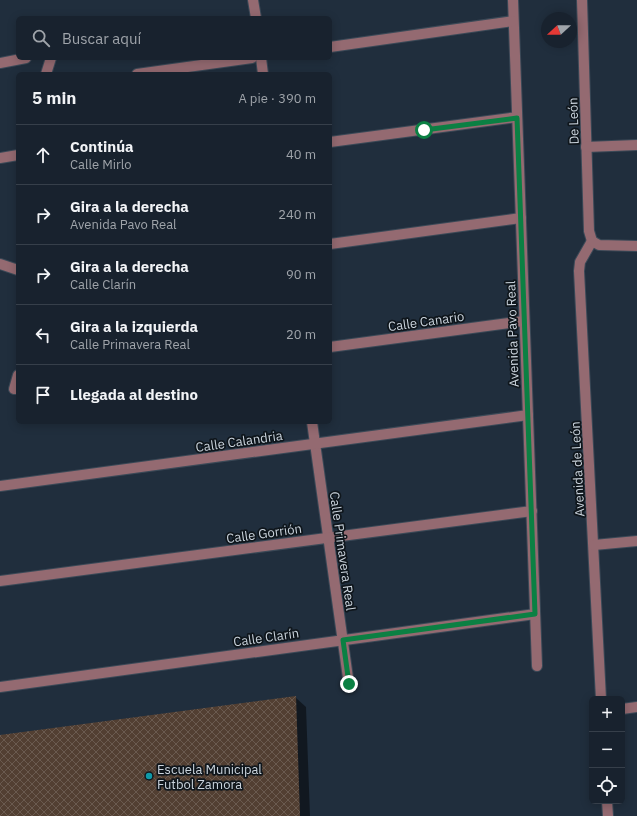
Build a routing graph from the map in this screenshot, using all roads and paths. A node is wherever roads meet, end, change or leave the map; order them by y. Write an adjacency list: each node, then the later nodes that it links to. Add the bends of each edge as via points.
1 (253, 0): 4 (street)
2 (513, 0): 5 (street, Avenida Pavo Real)
3 (582, 0): 18 (street, De León)
4 (256, 16)
5 (514, 21): 6 (street); 15 (street, Avenida Pavo Real)
6 (332, 47)
7 (16, 60): 11 (street)
8 (50, 60): 12 (street)
9 (238, 60): 13 (street)
10 (261, 60): 14 (street)
11 (0, 63)
12 (47, 72)
13 (151, 72)
14 (264, 72)
15 (517, 118): 16 (street); 21 (street, Avenida Pavo Real)
16 (332, 142)
17 (637, 145): 18 (street)
18 (586, 147): 22 (street, De León, via 589,231)
19 (16, 155): 20 (street)
20 (0, 158)
21 (521, 218): 23 (street); 27 (street, Avenida Pavo Real)
22 (592, 241): 24 (street, via 599,245); 36 (street, Avenida de León, via 580,262 579,271)
23 (332, 244)
24 (637, 246)
25 (0, 264): 26 (street)
26 (16, 269)
27 (524, 321): 28 (street, Calle Canario); 29 (street, Avenida Pavo Real)
28 (332, 347)
29 (528, 416): 31 (street, Calle Calandria); 33 (street, Avenida Pavo Real)
30 (312, 424): 31 (street, Calle Primavera Real)
31 (315, 444): 32 (street, Calle Calandria); 34 (street, Calle Primavera Real)
32 (0, 486)
33 (532, 511): 34 (street, Calle Gorrión); 38 (street, Avenida Pavo Real)
34 (328, 538): 37 (street, Calle Gorrión); 39 (street, Calle Primavera Real)
35 (637, 541): 36 (street)
36 (594, 545): 43 (street, Avenida de León)
37 (0, 581)
38 (535, 614): 39 (street, Calle Clarín); 40 (street, Avenida Pavo Real)
39 (343, 640): 41 (street, Calle Primavera Real); 42 (street, Calle Clarín)
40 (537, 666)
41 (349, 684)
42 (0, 687)
43 (601, 696)
44 (637, 707): 45 (street)
45 (625, 709)
46 (607, 804): 47 (street)
47 (608, 816)

